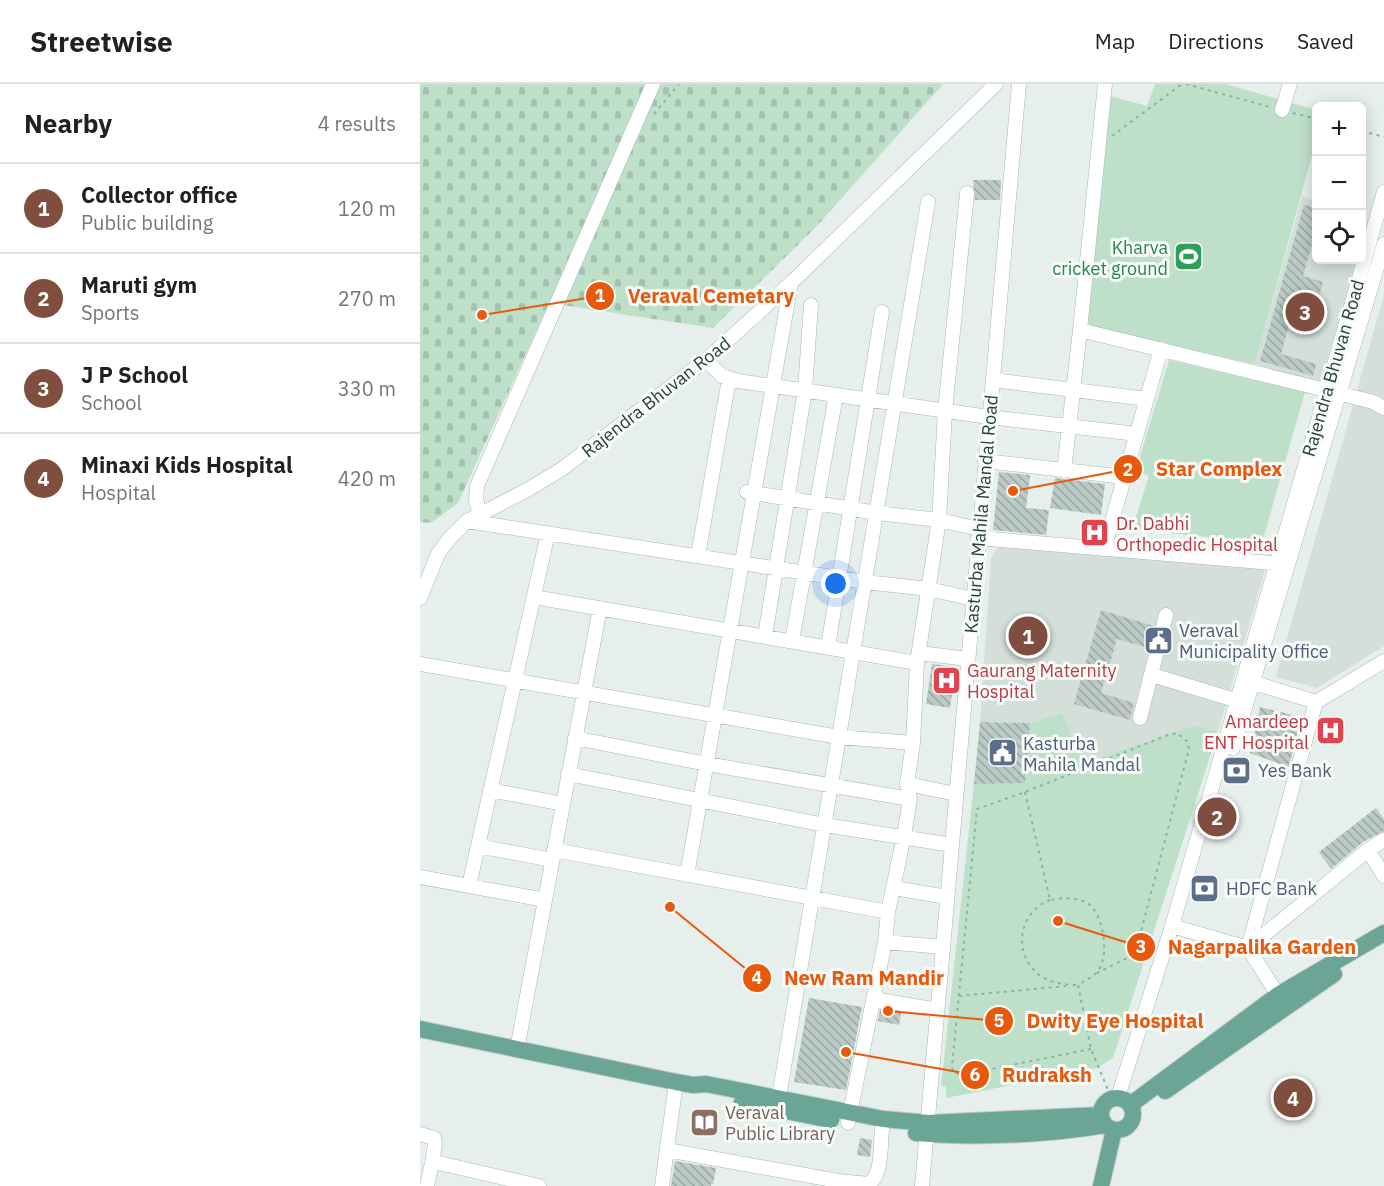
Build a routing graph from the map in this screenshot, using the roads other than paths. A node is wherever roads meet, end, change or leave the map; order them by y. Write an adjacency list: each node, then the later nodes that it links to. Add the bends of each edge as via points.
1 (652, 84): 42 (street, via 477,486)
2 (996, 84): 11 (street, Rajendra Bhuvan Road)
3 (1019, 84): 20 (street, Kasturba Mahila Mandal Road)
4 (1105, 84): 16 (street)
5 (1290, 84): 6 (street)
6 (1282, 110)
7 (1384, 192): 12 (street, Rajendra Bhuvan Road)
8 (967, 193): 30 (street)
9 (928, 202): 28 (street)
10 (1384, 244): 13 (street)
11 (791, 283): 18 (street, Rajendra Bhuvan Road); 21 (street)
12 (1356, 287): 13 (street); 24 (street, Rajendra Bhuvan Road)
13 (1371, 292): 24 (street)
14 (811, 305): 22 (street)
15 (882, 312): 26 (street)
16 (1080, 330): 17 (street); 23 (street)
17 (1161, 349): 24 (street); 27 (street)
18 (706, 360): 19 (street); 42 (street, Rajendra Bhuvan Road, via 562,469)
19 (729, 379): 21 (street); 48 (street)
20 (993, 380): 23 (street); 31 (street, Kasturba Mahila Mandal Road)
21 (773, 385): 22 (street); 37 (street)
22 (805, 390): 25 (street); 38 (street)
23 (1073, 390): 27 (street); 32 (street)
24 (1333, 392): 29 (street); 50 (street)
25 (836, 395): 26 (street); 39 (street)
26 (868, 399): 28 (street); 40 (street)
27 (1147, 399): 33 (street)
28 (895, 403): 30 (street); 41 (street)
29 (1384, 408)
30 (945, 411): 31 (street); 43 (street)
31 (989, 417): 32 (street); 34 (street, Kasturba Mahila Mandal Road)
32 (1069, 427): 33 (street); 35 (street)
33 (1137, 434): 36 (street)
34 (985, 461): 35 (street); 46 (street, Kasturba Mahila Mandal Road)
35 (1064, 471): 36 (street)
36 (1125, 477): 47 (street)
37 (750, 493): 38 (street); 49 (street)
38 (787, 498): 39 (street); 51 (street)
39 (816, 503): 40 (street); 52 (street)
40 (850, 508): 41 (street); 53 (street)
41 (877, 513): 43 (street); 54 (street)
42 (480, 514): 44 (street, Rajendra Bhuvan Road)
43 (939, 520): 46 (street); 55 (street)
44 (467, 521): 45 (street); 57 (street, Rajendra Bhuvan Road, via 438,554)
45 (548, 533): 48 (street); 56 (street)
46 (979, 533): 47 (street); 58 (street, Kasturba Mahila Mandal Road)
47 (1104, 549): 50 (street)
48 (698, 556): 49 (street)
49 (742, 563): 51 (street); 61 (street)
50 (1283, 564): 72 (street)
51 (776, 568): 52 (street); 62 (street)
52 (804, 573): 53 (street); 63 (street)
53 (839, 578): 54 (street); 64 (street)
54 (865, 582): 55 (street); 65 (street)
55 (929, 589): 58 (street); 66 (street)
56 (534, 597): 59 (street); 71 (street)
57 (420, 598)
58 (973, 599): 67 (street, Kasturba Mahila Mandal Road)
59 (600, 608): 61 (street); 73 (street)
60 (1166, 615): 70 (street)
61 (731, 629): 62 (street); 76 (street)
62 (765, 636): 63 (street)
63 (792, 641): 64 (street)
64 (828, 647): 65 (street)
65 (854, 652): 66 (street); 78 (street)
66 (918, 658): 67 (street); 80 (street)
67 (968, 659): 86 (street, Kasturba Mahila Mandal Road)
68 (1384, 661): 75 (street)
69 (420, 664): 71 (street)
70 (1152, 675): 74 (street); 77 (street)
71 (515, 681): 73 (street); 85 (street)
72 (1248, 681): 74 (street); 75 (street)
73 (584, 693): 76 (street); 79 (street)
74 (1242, 702): 106 (street)
75 (1316, 702): 111 (street)
76 (716, 717): 78 (street); 81 (street)
77 (1140, 718)
78 (839, 737): 80 (street); 84 (street)
79 (575, 738): 81 (street); 82 (street)
80 (913, 743): 83 (street)
81 (707, 764): 84 (street); 88 (street)
82 (568, 774): 88 (street); 89 (street)
83 (907, 784): 86 (street); 87 (street)
84 (831, 785): 87 (street); 90 (street)
85 (490, 790): 89 (street); 94 (street)
86 (956, 794): 93 (street, Kasturba Mahila Mandal Road)
87 (910, 799): 91 (street)
88 (700, 800): 90 (street); 97 (street)
89 (563, 804): 96 (street)
90 (825, 825): 91 (street); 103 (street)
91 (904, 836): 93 (street); 101 (street)
92 (1384, 840): 95 (street)
93 (952, 845): 102 (street, Kasturba Mahila Mandal Road)
94 (478, 846): 96 (street); 100 (street)
95 (1368, 850): 98 (street); 111 (street)
96 (553, 855): 97 (street); 104 (street)
97 (687, 875): 103 (street)
98 (1384, 876)
99 (420, 877): 100 (street)
100 (469, 886): 104 (street)
101 (894, 888): 102 (street); 105 (street)
102 (947, 897): 110 (street, Kasturba Mahila Mandal Road)
103 (812, 899): 105 (street); 119 (street)
104 (545, 900): 116 (street)
105 (888, 912): 108 (street)
106 (1176, 927): 111 (street); 118 (street)
107 (1384, 933): 112 (main road)
108 (885, 942): 110 (street); 113 (street)
109 (1384, 945): 118 (main road)
110 (943, 947): 114 (street, Kasturba Mahila Mandal Road)
111 (1248, 948): 112 (street)
112 (1278, 995): 118 (main road)
113 (874, 999): 114 (street); 120 (street)
114 (937, 1010): 122 (street, Kasturba Mahila Mandal Road)
115 (420, 1029): 116 (main road)
116 (517, 1049): 117 (main road)
117 (685, 1084): 119 (main road, via 706,1084); 125 (street)
118 (1123, 1103): 121 (main road, via 1104,1104); 121 (main road, via 1128,1125 1119,1130)
119 (778, 1104): 120 (main road)
120 (848, 1118): 122 (main road, via 883,1119); 123 (main road)
121 (1107, 1123): 122 (main road, via 1053,1131 985,1134); 131 (main road)
122 (927, 1128): 123 (main road); 130 (street, Kasturba Mahila Mandal Road)
123 (882, 1130): 125 (street, via 878,1169 869,1184)
124 (420, 1134): 126 (street, via 434,1138)
125 (667, 1150): 129 (street)
126 (432, 1164): 127 (street); 128 (street)
127 (427, 1186)
128 (539, 1186)
129 (662, 1186)
130 (922, 1186)
131 (1101, 1186)

